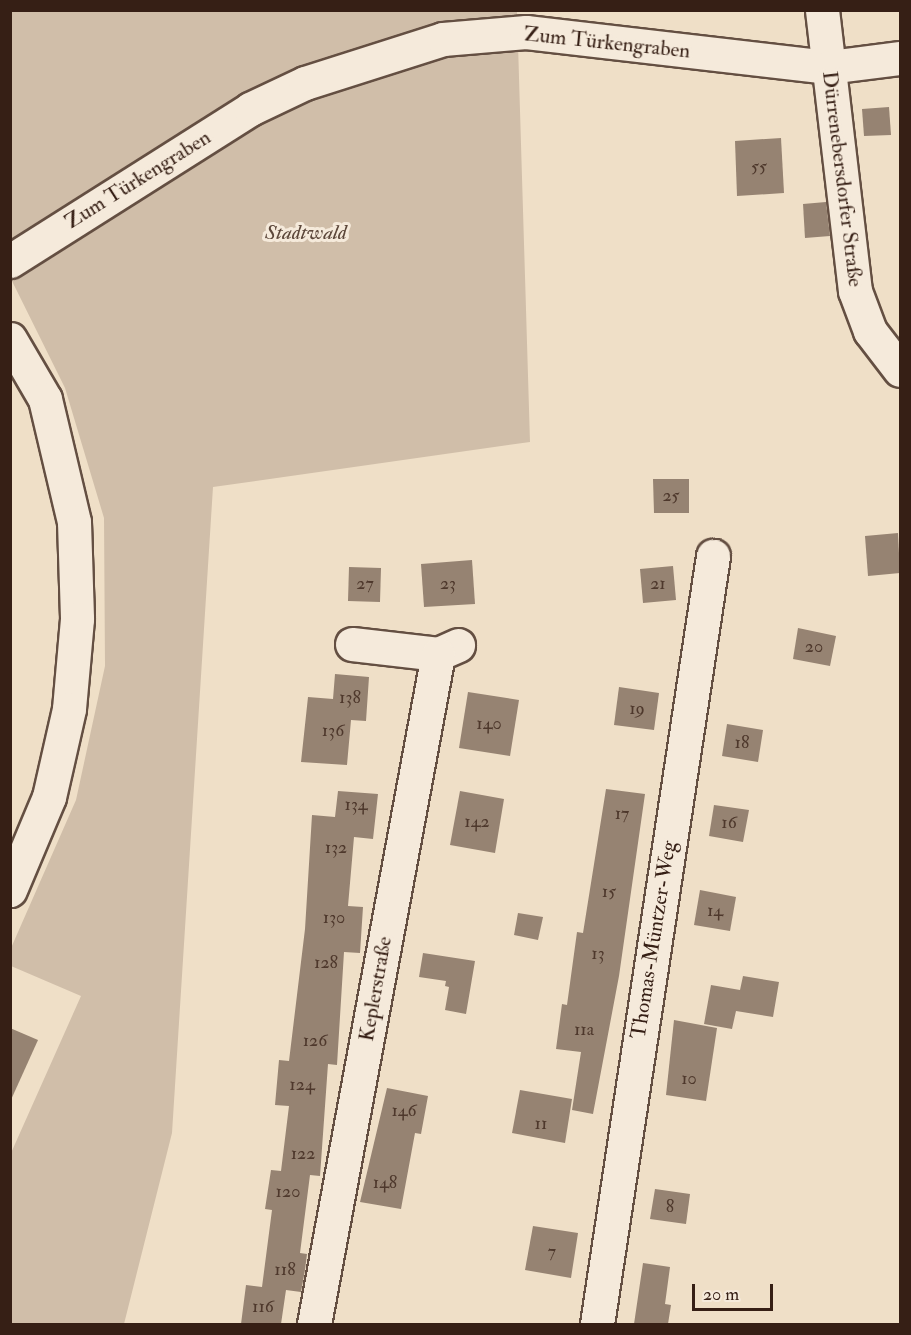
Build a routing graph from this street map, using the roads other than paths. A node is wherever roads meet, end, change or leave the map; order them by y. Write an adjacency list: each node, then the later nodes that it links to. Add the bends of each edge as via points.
1 (822, 10): 3 (street, Dürrenebersdorfer Straße)
2 (900, 58): 3 (street, Zum Türkengraben)
3 (829, 67): 4 (street, Zum Türkengraben, via 526,33 443,39 305,82 250,109); 6 (street, Dürrenebersdorfer Straße, via 855,291 870,331)
4 (10, 261)
5 (10, 339): 9 (street, via 45,399 74,522 77,619 69,709 49,797)
6 (900, 370)
7 (713, 556): 11 (street, Thomas-Müntzer-Weg)
8 (352, 644): 10 (street, Keplerstraße, via 448,650)
9 (10, 890)
10 (314, 1324)
11 (597, 1324)

